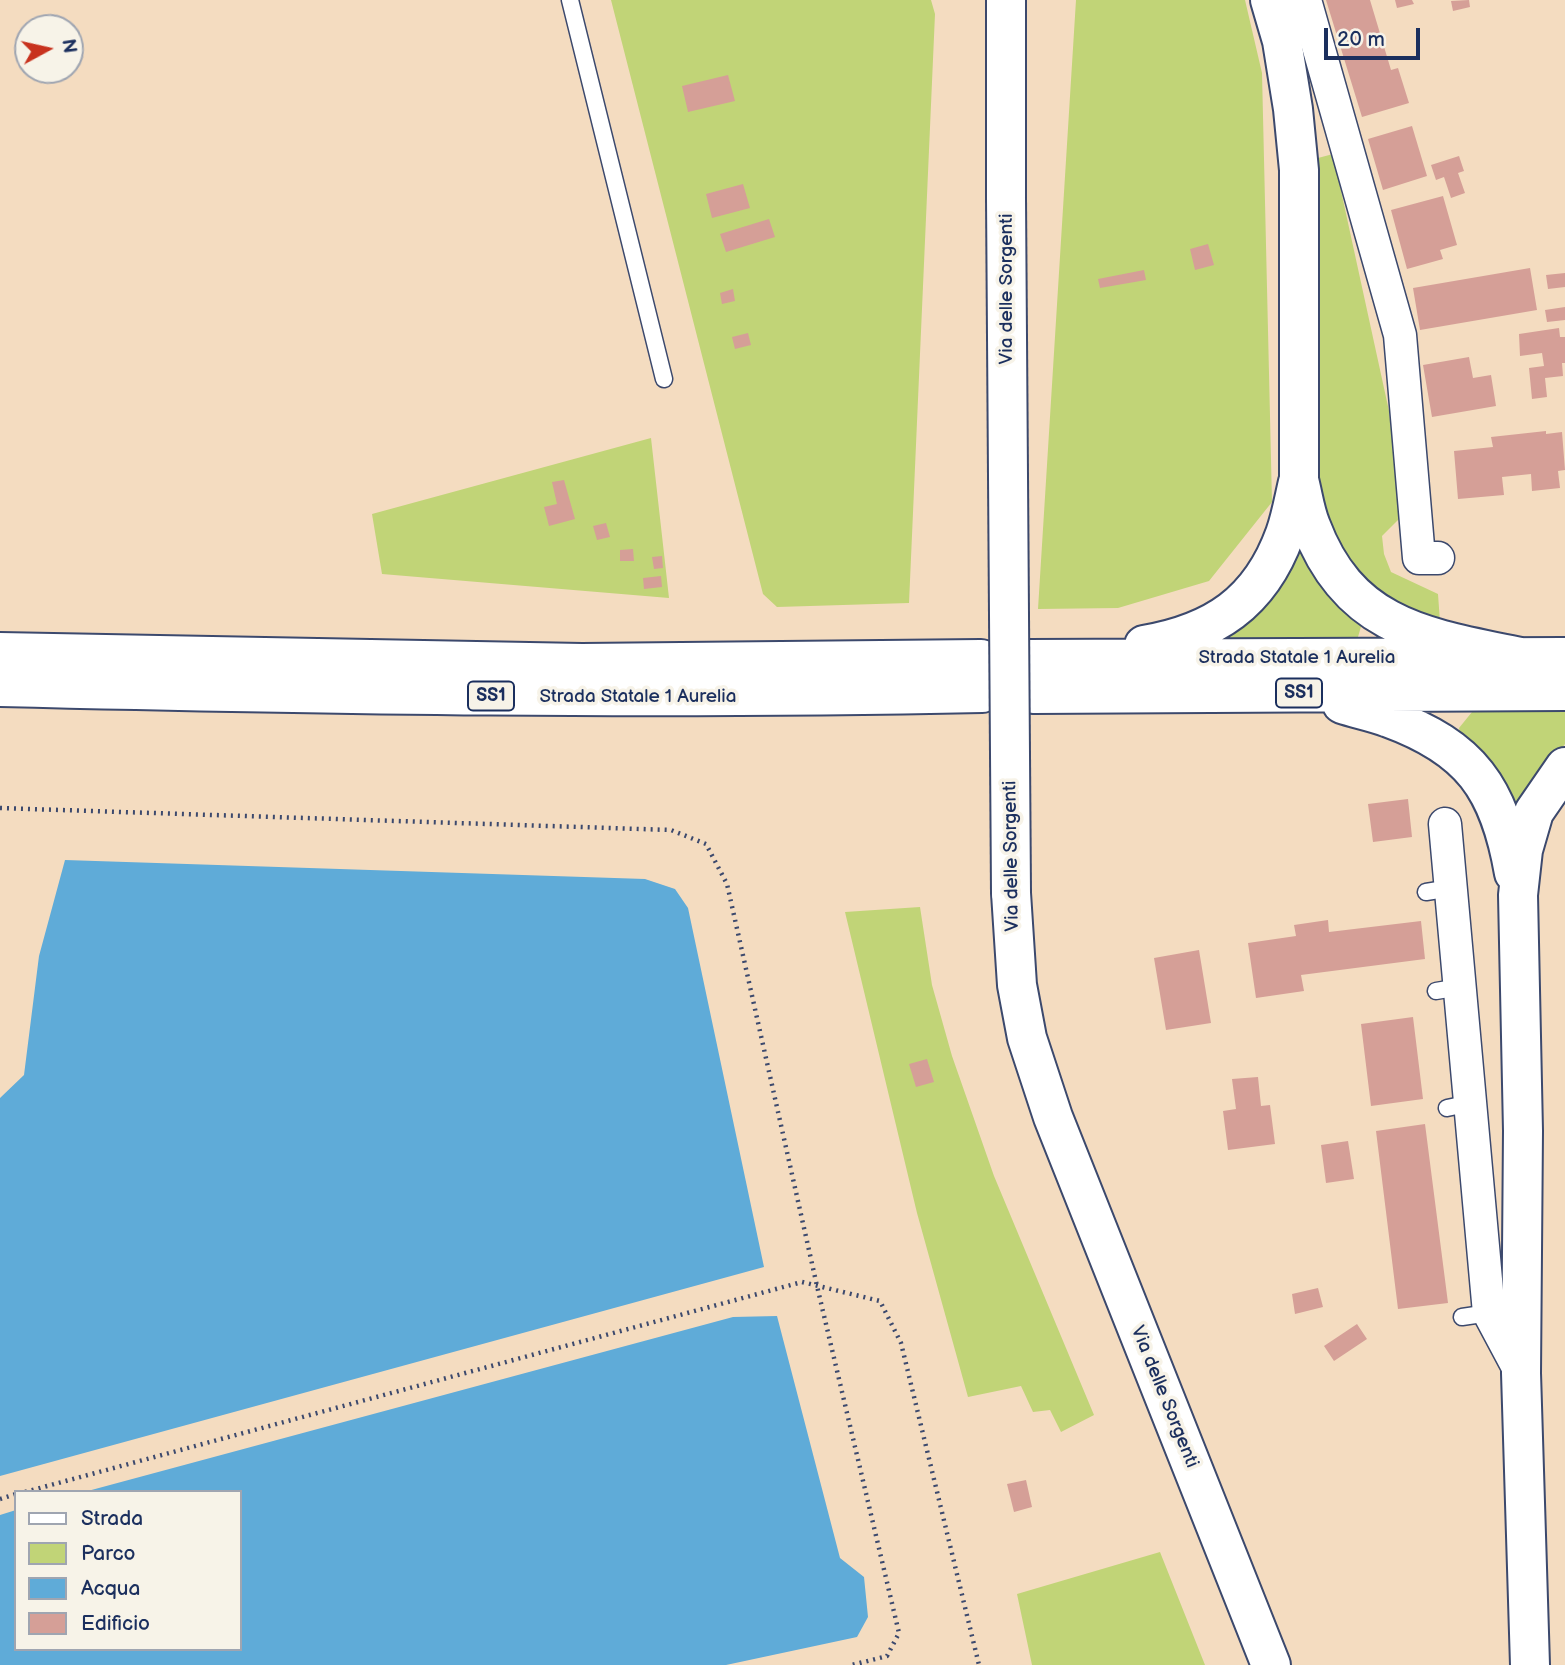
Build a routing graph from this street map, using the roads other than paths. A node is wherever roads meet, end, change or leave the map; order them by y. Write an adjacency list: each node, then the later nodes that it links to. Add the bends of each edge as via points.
1 (570, 0): 5 (lane)
2 (1006, 0): 20 (main road, Via delle Sorgenti, bridge, via 1012,893 1017,985 1027,1038 1053,1117)
3 (1270, 0): 6 (main road, via 1282,41 1299,170)
4 (1306, 0): 7 (street, via 1400,335 1419,558)
5 (664, 379)
6 (1299, 480): 10 (main road, via 1324,557 1343,585 1368,608 1398,626 1448,642); 11 (main road, via 1273,562 1229,615 1166,641)
7 (1438, 558)
8 (0, 652): 12 (main road, Strada Statale 1 Aurelia / SS1, via 981,676 800,697)
9 (1565, 657): 10 (main road, Strada Statale 1 Aurelia / SS1)
10 (1525, 658): 11 (main road, Strada Statale 1 Aurelia / SS1)
11 (1067, 659): 14 (main road, Strada Statale 1 Aurelia / SS1, via 1031,676)
12 (0, 687)
13 (1565, 691): 14 (main road, Strada Statale 1 Aurelia / SS1)
14 (1310, 693): 17 (main road, via 1413,728 1436,739 1469,765 1483,780 1502,822)
15 (1565, 767): 17 (main road, via 1534,812 1523,850)
16 (1445, 824): 18 (street, via 1438,890 1476,1315)
17 (1518, 895): 18 (main road, via 1523,1131)
18 (1521, 1373): 19 (main road)
19 (1529, 1664)
20 (1271, 1665)

